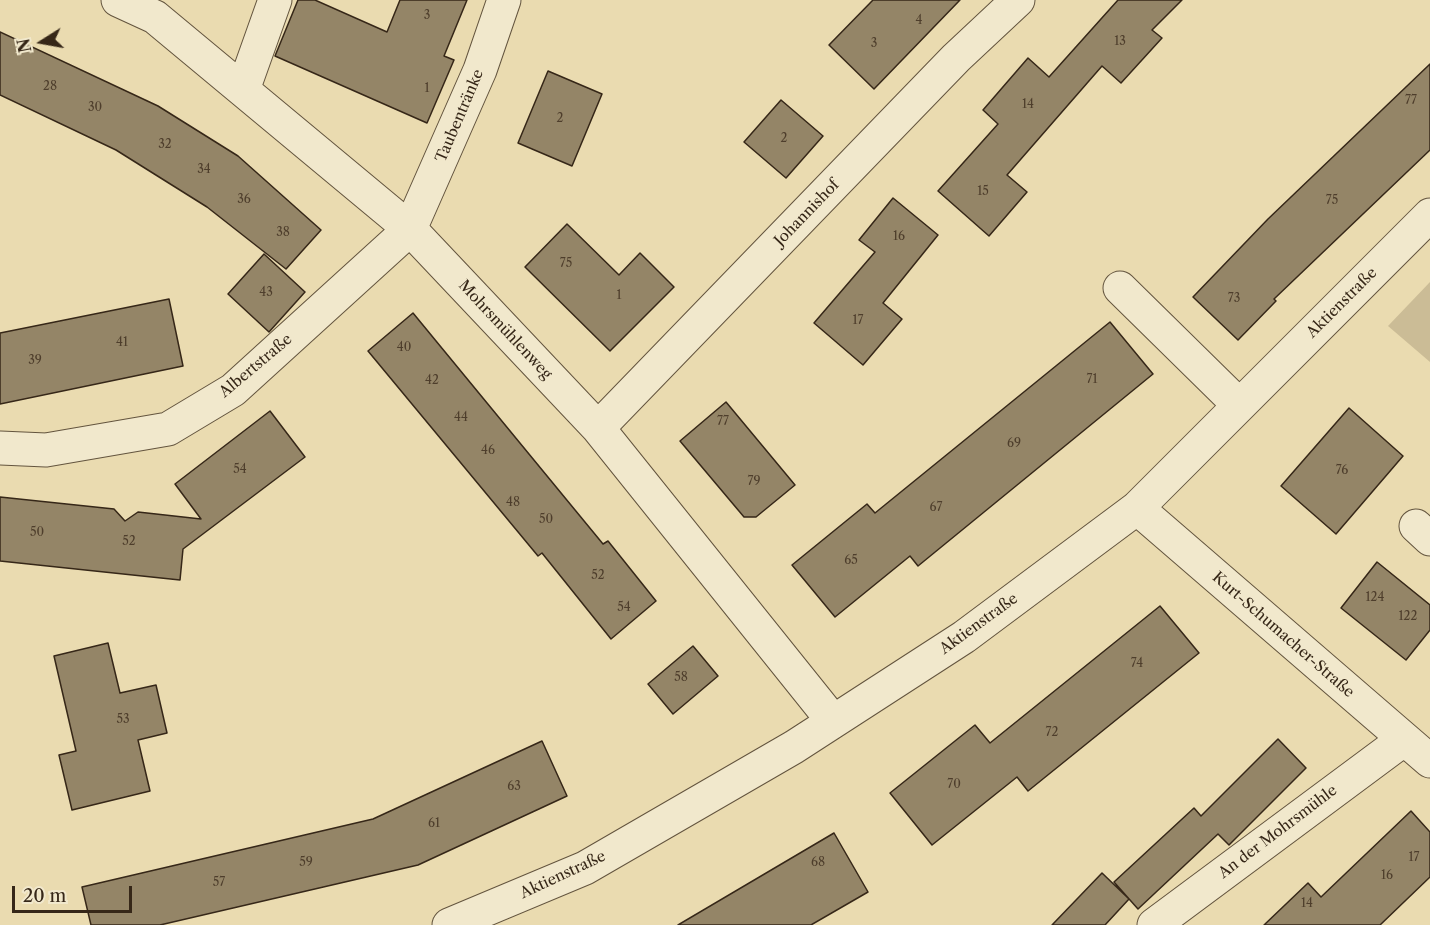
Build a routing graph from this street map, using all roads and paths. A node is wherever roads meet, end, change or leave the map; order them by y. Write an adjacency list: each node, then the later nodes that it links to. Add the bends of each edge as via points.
1 (118, 0): 5 (street, Mohrsmühlenweg, via 155,17)
2 (275, 0): 5 (street)
3 (504, 0): 7 (street, Taubentränke, via 480,70)
4 (1018, 0): 10 (street, Johannishof, via 948,67)
5 (243, 90): 7 (street, Mohrsmühlenweg)
6 (1430, 215): 9 (street, Aktienstraße)
7 (410, 229): 10 (street, Mohrsmühlenweg); 11 (street, Albertstraße, via 233,390 168,429 46,450)
8 (1120, 288): 9 (street)
9 (1239, 405): 12 (street, Aktienstraße)
10 (598, 428): 13 (street, Mohrsmühlenweg)
11 (0, 448)
12 (1137, 508): 13 (street, Aktienstraße, via 964,638); 14 (street, Kurt-Schumacher-Straße)
13 (833, 721): 16 (street, Aktienstraße, via 585,868)
14 (1403, 740): 15 (street, Kurt-Schumacher-Straße); 17 (street, An der Mohrsmühle)
15 (1430, 761)
16 (449, 925)
17 (1154, 925)

